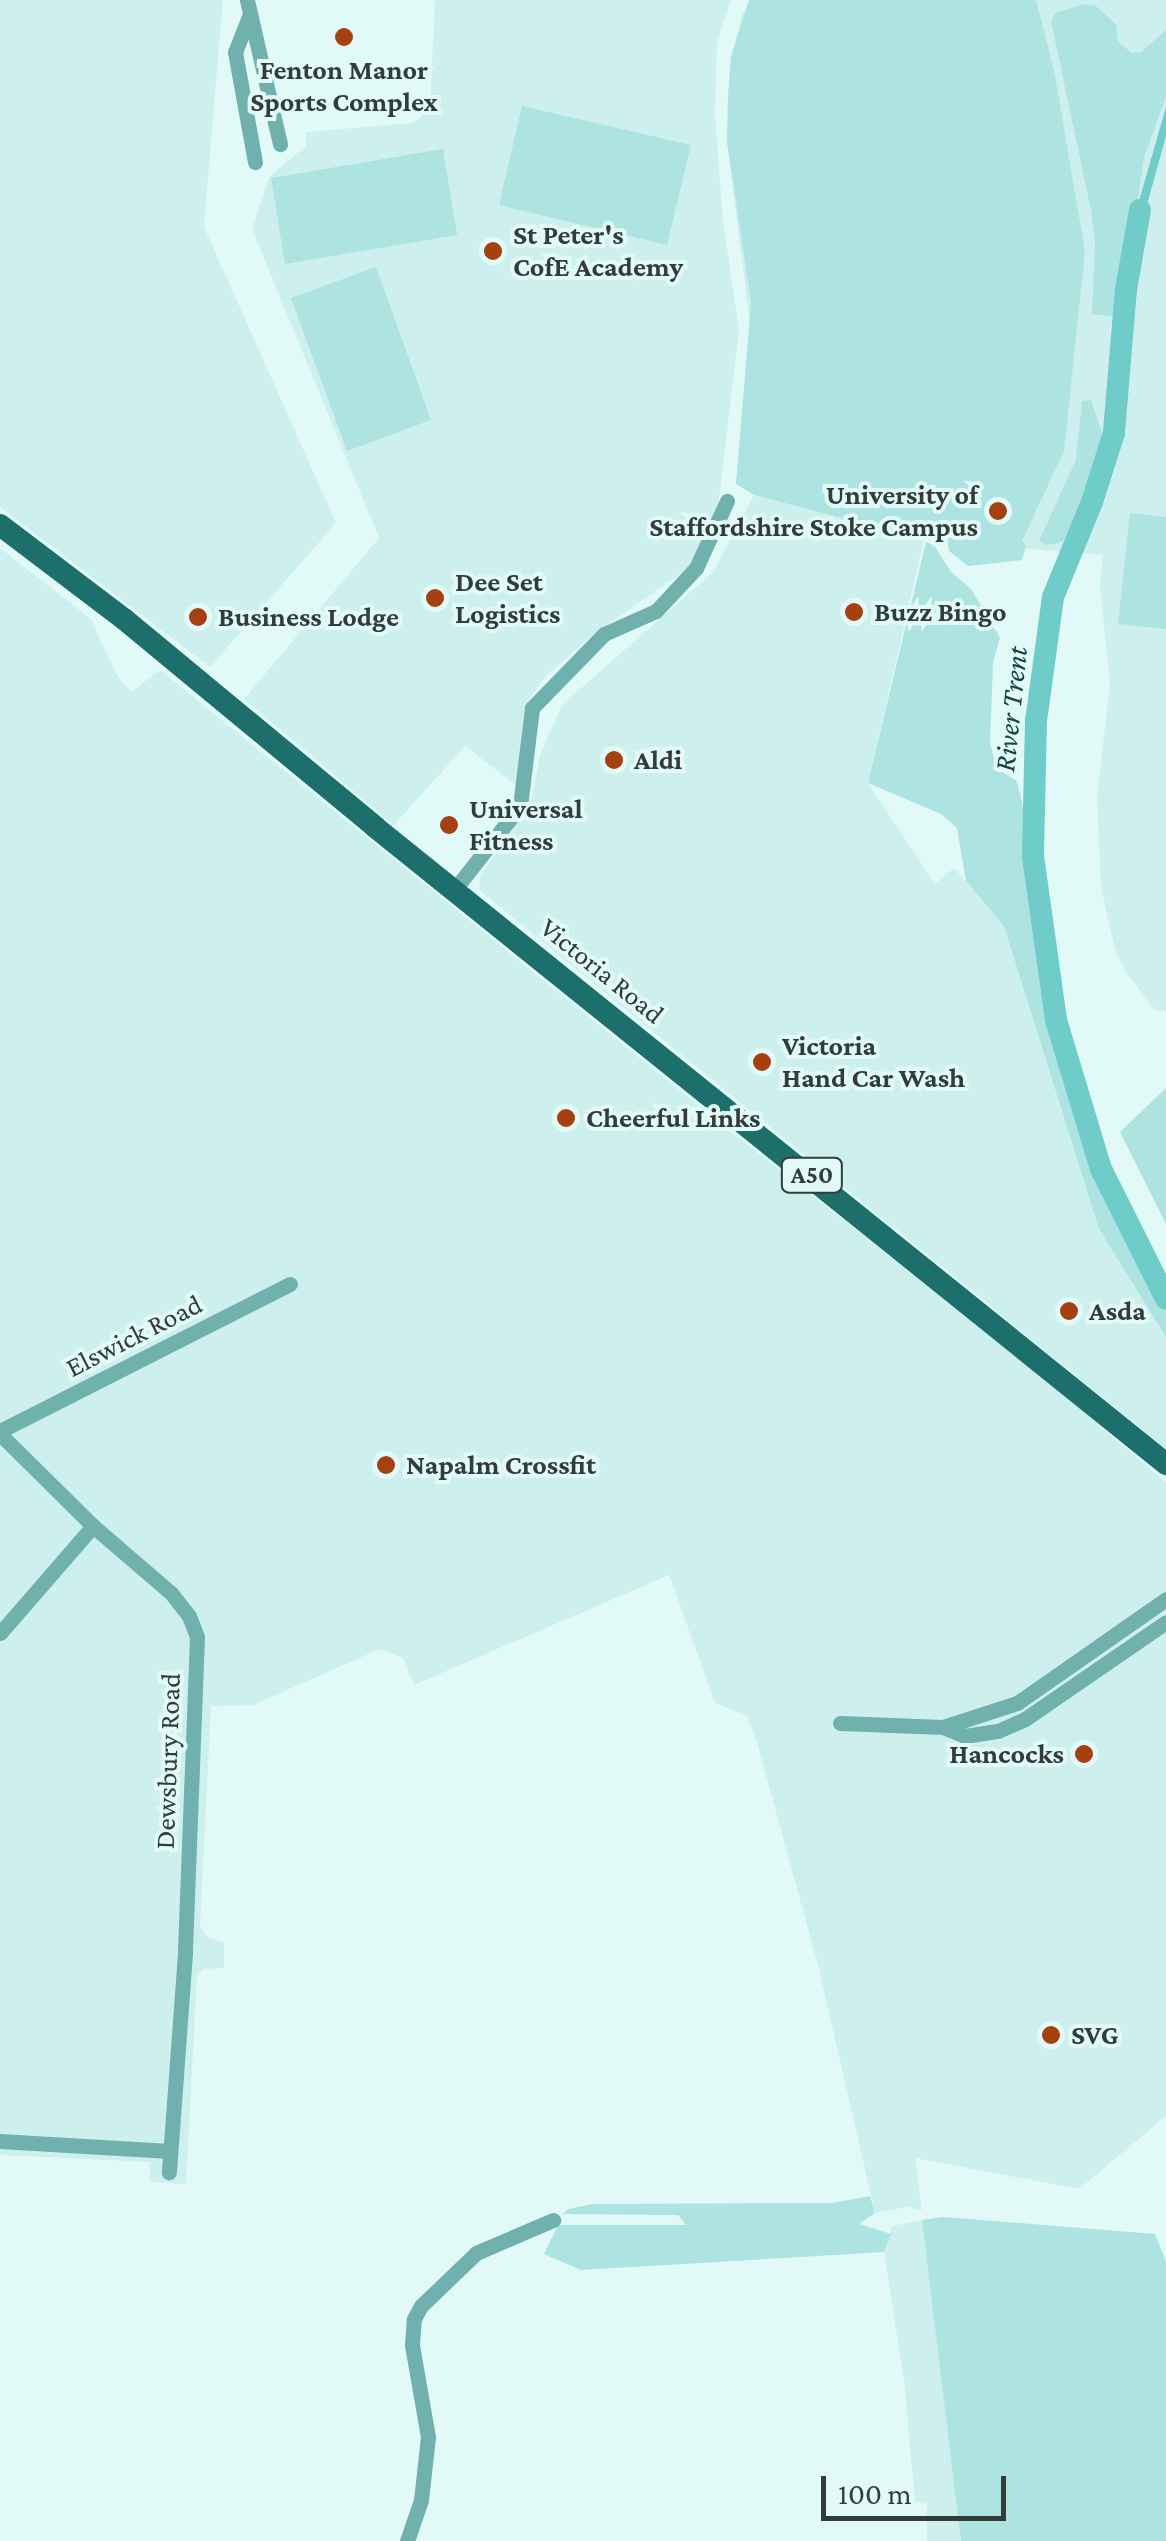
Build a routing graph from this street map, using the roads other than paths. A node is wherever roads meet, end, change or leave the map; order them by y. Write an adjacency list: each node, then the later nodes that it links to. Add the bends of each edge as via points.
1 (249, 7): 2 (street); 3 (street, via 235,52)
2 (280, 144)
3 (255, 162)
4 (727, 501): 6 (street, via 696,568 656,611 604,634 532,708 520,806)
5 (0, 525): 6 (main road, Victoria Road / A50)
6 (455, 890): 9 (main road, Victoria Road / A50)
7 (290, 1284): 8 (street, Elswick Road)
8 (0, 1432): 10 (street, Dewsbury Road)
9 (1166, 1464)
10 (93, 1526): 13 (street); 17 (street, Dewsbury Road, via 171,1593 197,1637)
11 (1166, 1599): 15 (street, via 1017,1704)
12 (1166, 1622): 15 (street, via 1012,1726 965,1736)
13 (0, 1633)
14 (840, 1723): 15 (street)
15 (943, 1727)
16 (0, 2141): 17 (street)
17 (170, 2151): 18 (street, Dewsbury Road)
18 (168, 2172)
19 (553, 2220): 20 (street, via 476,2252 414,2319 412,2345 428,2437)
20 (407, 2541)

